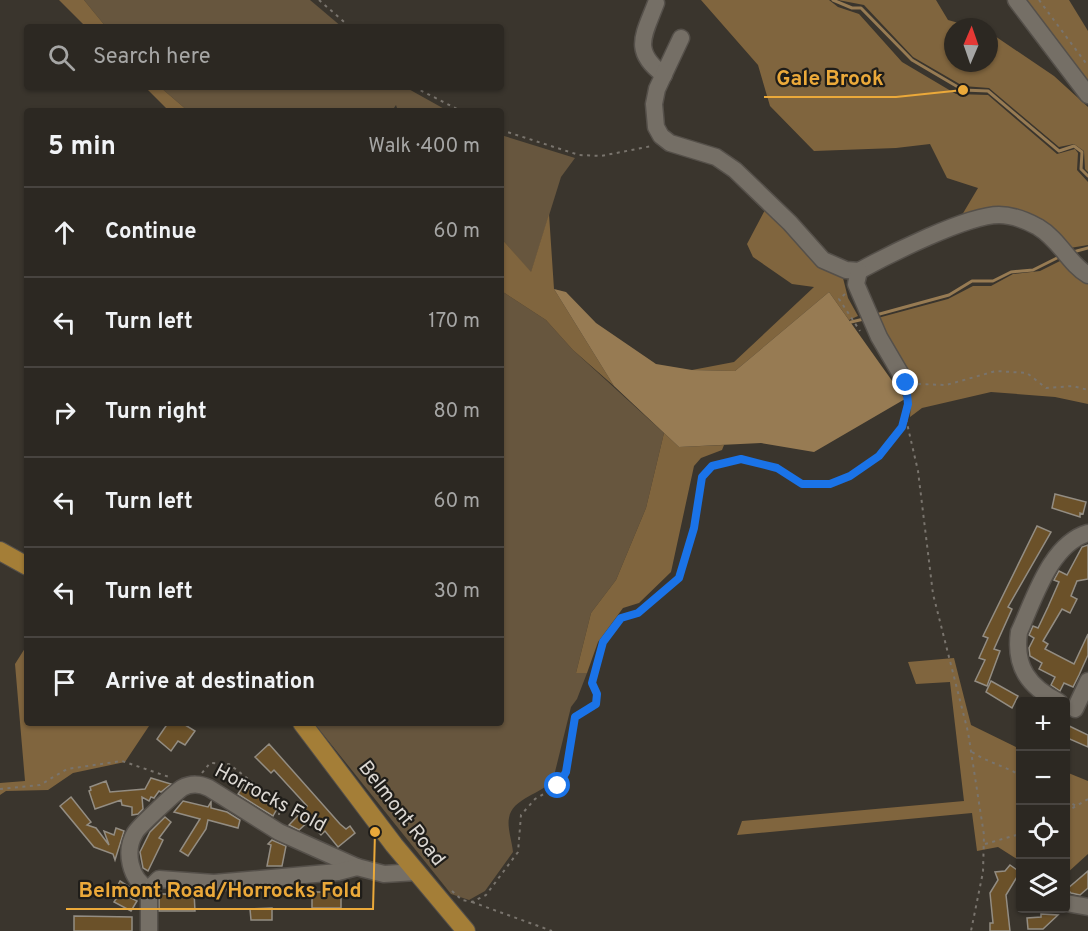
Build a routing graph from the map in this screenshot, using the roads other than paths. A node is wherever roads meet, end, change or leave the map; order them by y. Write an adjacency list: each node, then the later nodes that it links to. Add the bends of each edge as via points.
1 (1016, 0): 5 (street)
2 (656, 3): 4 (street, via 644,34 643,50 649,63)
3 (681, 38): 4 (street)
4 (664, 75): 7 (street, via 657,89 653,115 661,136 670,143 716,157 735,170 824,260)
5 (1088, 95)
6 (1088, 275): 7 (street, via 1038,227 999,214 962,223)
7 (857, 278): 8 (street, via 879,337)
8 (906, 383)
9 (1088, 533): 13 (street, via 1070,542 1059,554 1019,632 1022,671)
10 (0, 551): 11 (main road)
11 (24, 564)
12 (1088, 681): 14 (street)
13 (1049, 697)
14 (1076, 709)
15 (304, 726): 17 (main road, Belmont Road)
16 (357, 867): 17 (street, Horrocks Fold, via 384,874); 18 (street, Horrocks Fold, via 214,883 165,878); 18 (street, Horrocks Fold, via 192,786 135,831 132,871)
17 (417, 872): 22 (main road, Belmont Road)
18 (149, 889): 21 (street)
19 (1070, 904): 20 (street)
20 (1088, 907)
21 (149, 931)
22 (466, 931)

